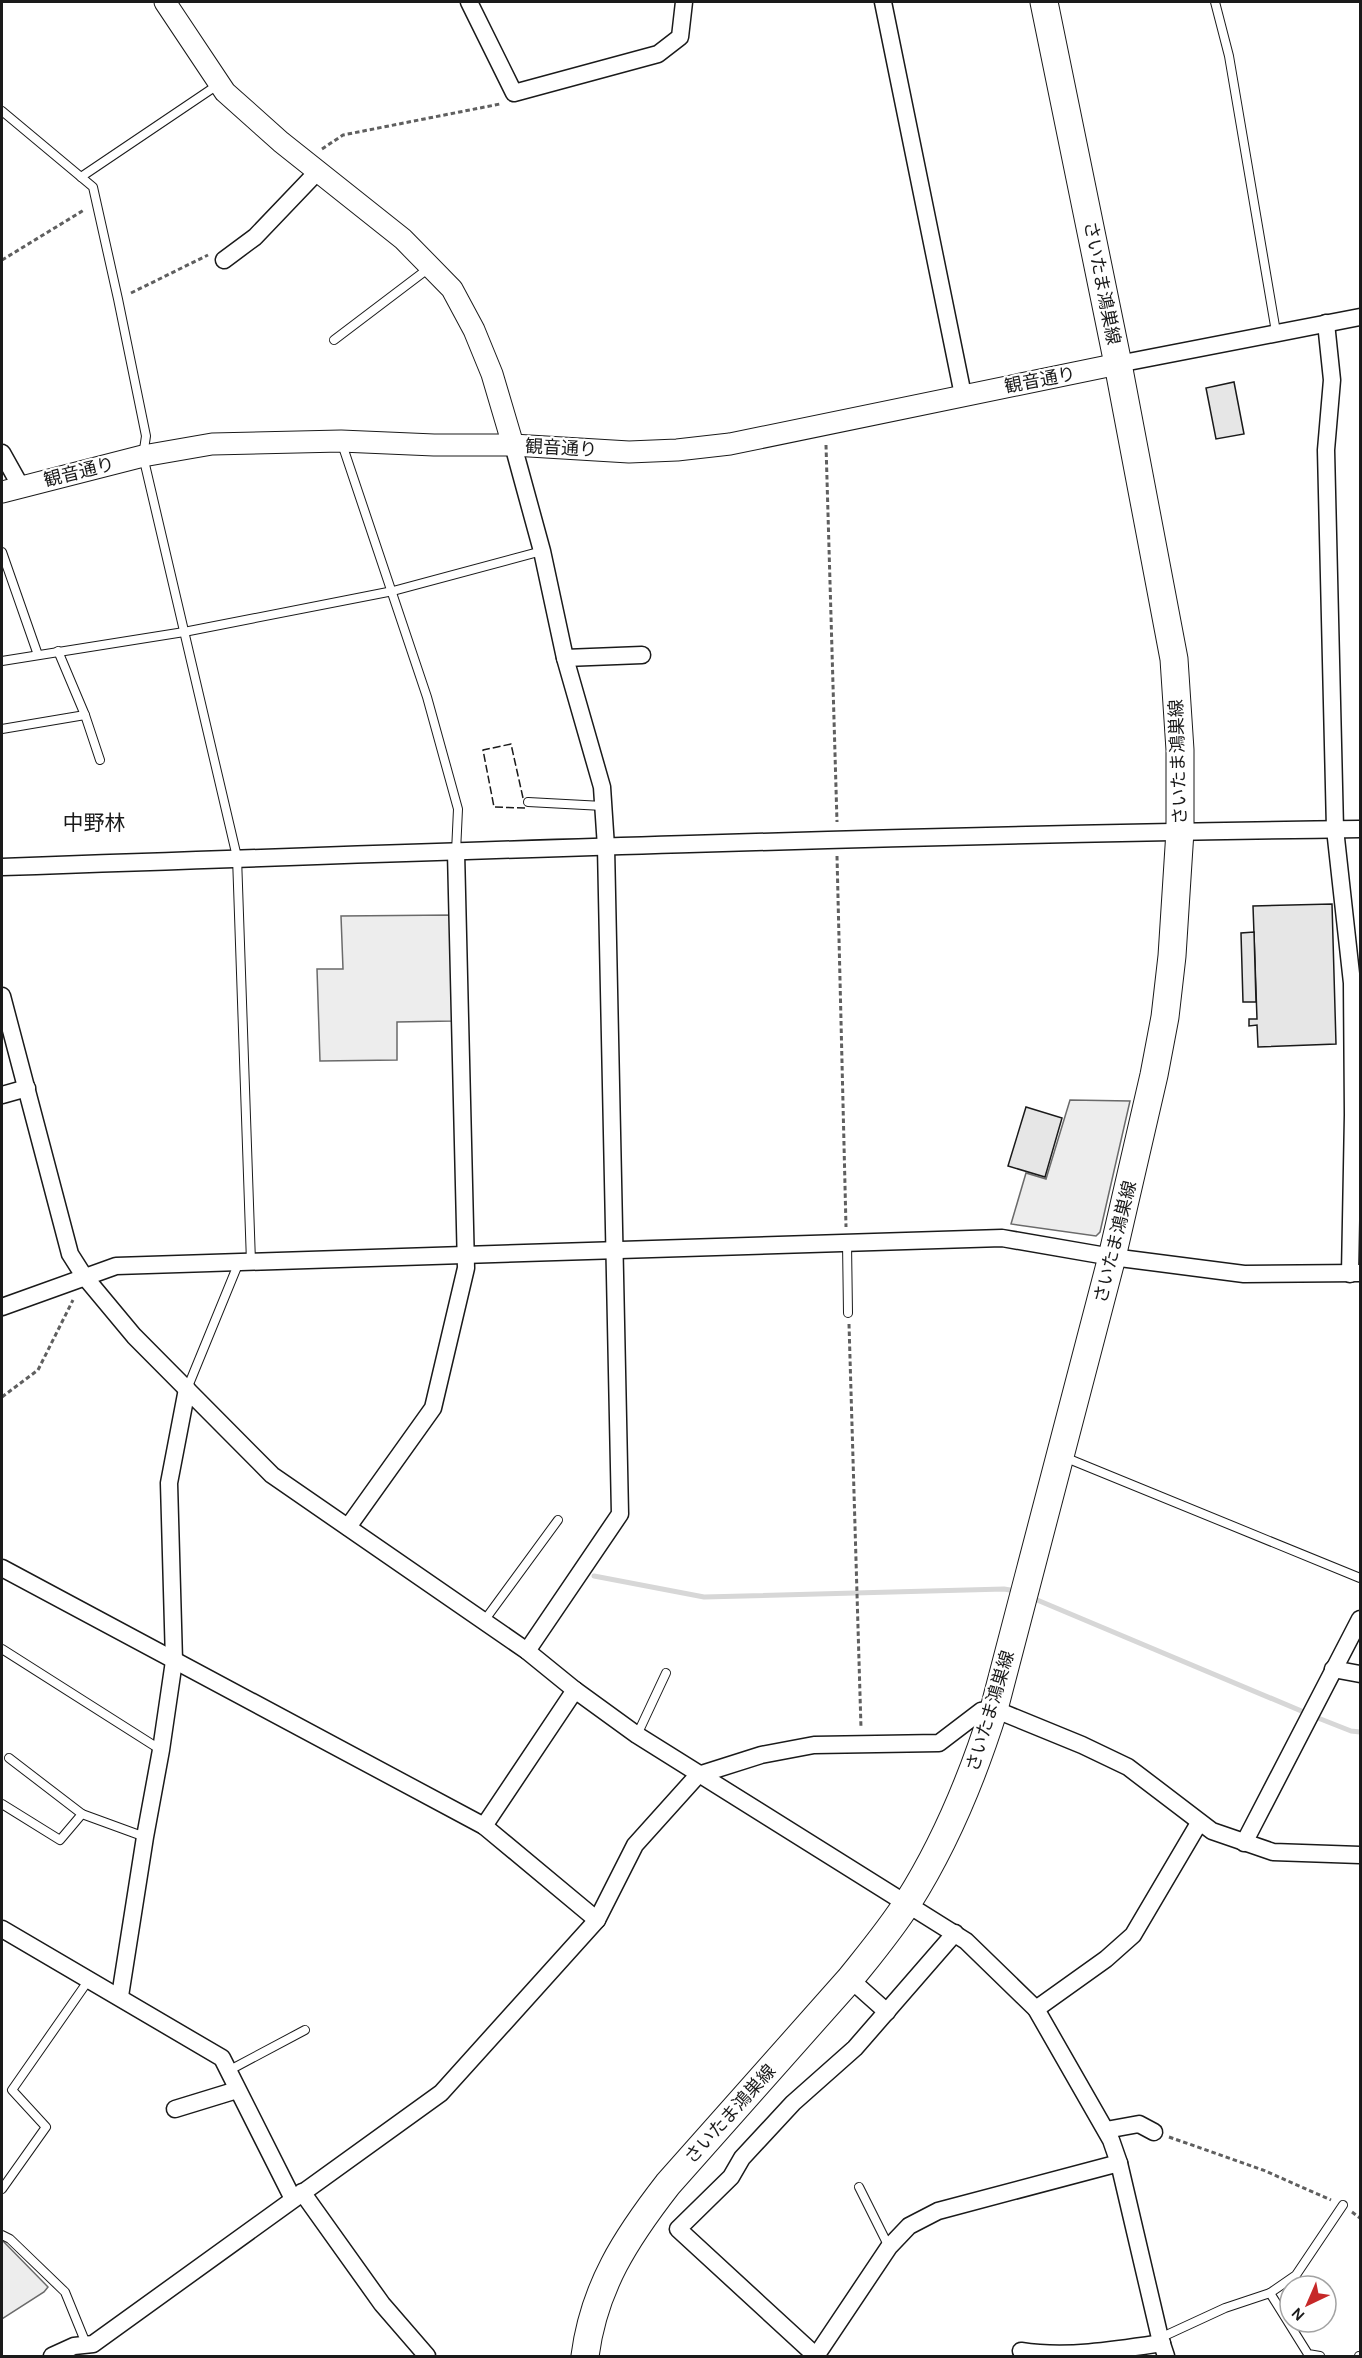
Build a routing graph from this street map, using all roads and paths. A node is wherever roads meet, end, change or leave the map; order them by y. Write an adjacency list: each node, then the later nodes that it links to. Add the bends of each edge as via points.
1 (165, 2): 7 (street)
2 (469, 2): 3 (street, via 514,93 658,54 680,37)
3 (684, 2)
4 (883, 2): 20 (street)
5 (1044, 2): 19 (main road, さいたま鴻巣線)
6 (1215, 2): 17 (lane)
7 (219, 84): 9 (street, via 281,142); 10 (lane)
8 (2, 111): 10 (lane)
9 (319, 171): 13 (street, via 255,237); 14 (street)
10 (81, 177): 11 (lane, via 93,186)
11 (96, 203): 12 (path); 24 (lane, via 146,436)
12 (2, 260)
13 (224, 260)
14 (431, 266): 18 (lane); 22 (street, via 452,289 474,330)
15 (1360, 317): 16 (street)
16 (1326, 323): 17 (street); 41 (street, via 1332,380 1326,450)
17 (1276, 332): 19 (street)
18 (333, 340)
19 (1118, 364): 20 (street, 観音通り); 42 (main road, さいたま鴻巣線, via 1173,659 1180,750)
20 (963, 395): 22 (street, 観音通り, via 775,437 709,447 629,452)
21 (341, 441): 22 (street, 観音通り); 24 (street, 観音通り, via 212,444); 28 (lane)
22 (513, 445): 26 (street)
23 (2, 453): 25 (street)
24 (143, 456): 25 (street, 観音通り); 29 (lane)
25 (11, 489)
26 (543, 550): 28 (lane); 33 (street)
27 (2, 552): 31 (lane)
28 (393, 591): 29 (lane); 44 (lane, via 458,810)
29 (184, 632): 30 (lane); 45 (lane)
30 (58, 651): 31 (lane); 35 (lane)
31 (39, 655): 34 (lane)
32 (642, 655): 33 (street)
33 (566, 658): 39 (street, via 602,787)
34 (2, 662)
35 (85, 715): 36 (lane); 37 (lane)
36 (2, 729)
37 (100, 760)
38 (528, 802): 39 (lane)
39 (603, 806): 43 (street)
40 (1360, 828): 41 (street)
41 (1335, 829): 42 (street); 47 (street)
42 (1180, 831): 43 (street); 54 (main road, さいたま鴻巣線, via 1165,1017)
43 (606, 847): 44 (street); 52 (street)
44 (456, 852): 45 (street); 53 (street)
45 (237, 857): 46 (street); 55 (lane)
46 (2, 867)
47 (1354, 947): 56 (street)
48 (2, 996): 49 (street)
49 (27, 1088): 50 (street); 57 (street)
50 (2, 1095)
51 (847, 1243): 52 (street); 54 (street, via 1002,1238); 59 (lane)
52 (615, 1250): 53 (street); 70 (street, via 620,1514)
53 (465, 1255): 55 (street); 64 (street, via 466,1269 433,1408)
54 (1112, 1257): 56 (street, via 1244,1274); 62 (main road, さいたま鴻巣線)
55 (245, 1262): 57 (street, via 116,1266); 60 (lane)
56 (1355, 1274)
57 (76, 1279): 58 (street); 60 (street); 61 (path, via 75,1297 38,1370)
58 (2, 1306)
59 (848, 1313): 78 (path)
60 (187, 1389): 64 (street, via 272,1474); 71 (street, via 169,1483)
61 (2, 1397)
62 (1060, 1455): 66 (lane); 76 (main road, さいたま鴻巣線)
63 (558, 1520): 68 (lane)
64 (348, 1527): 68 (street)
65 (2, 1568): 71 (street)
66 (1360, 1578)
67 (1360, 1618): 72 (street)
68 (484, 1621): 70 (street)
69 (2, 1649): 79 (lane)
70 (527, 1651): 75 (street)
71 (174, 1661): 79 (street); 85 (street)
72 (1333, 1669): 74 (street); 87 (street)
73 (666, 1673): 77 (lane)
74 (1360, 1674)
75 (575, 1690): 77 (street); 85 (street)
76 (994, 1709): 78 (street, via 981,1711 939,1743); 84 (street, via 1128,1767); 89 (main road, さいたま鴻巣線, via 960,1802)
77 (637, 1735): 81 (street)
78 (861, 1745): 81 (street, via 814,1745 761,1755)
79 (161, 1750): 86 (street)
80 (9, 1758): 83 (lane)
81 (698, 1775): 89 (street); 90 (street, via 634,1845)
82 (2, 1804): 83 (lane, via 60,1839)
83 (82, 1814): 86 (lane)
84 (1199, 1823): 87 (street); 96 (street, via 1133,1935)
85 (484, 1826): 90 (street)
86 (145, 1837): 95 (street)
87 (1244, 1843): 88 (street, via 1273,1852)
88 (1360, 1855)
89 (908, 1903): 92 (street); 93 (main road, さいたま鴻巣線)
90 (597, 1920): 107 (street, via 441,2093)
91 (2, 1929): 94 (street)
92 (955, 1933): 96 (street); 97 (street)
93 (850, 1979): 97 (street); 118 (main road, さいたま鴻巣線, via 641,2218 603,2284)
94 (88, 1981): 95 (street); 106 (lane, via 12,2090 46,2127)
95 (120, 1996): 99 (street, via 222,2058)
96 (1036, 2009): 102 (street)
97 (887, 2012): 119 (street, via 855,2048 793,2103 742,2158 731,2177 678,2229)
98 (305, 2030): 99 (lane)
99 (228, 2071): 100 (street)
100 (237, 2090): 101 (street); 107 (street)
101 (175, 2109)
102 (1106, 2130): 103 (street, via 1139,2124); 104 (street)
103 (1154, 2132): 108 (path, via 1263,2170)
104 (1119, 2163): 111 (street, via 938,2211 909,2226); 113 (street)
105 (859, 2187): 111 (lane)
106 (2, 2189)
107 (297, 2195): 114 (street); 117 (street)
108 (1343, 2205): 109 (path); 112 (lane, via 1296,2275)
109 (1360, 2218)
110 (2, 2235): 114 (lane, via 65,2292)
111 (889, 2247): 119 (street)
112 (1270, 2293): 113 (lane, via 1225,2308); 121 (lane, via 1308,2354)
113 (1163, 2346): 120 (street)
114 (90, 2351): 116 (street, via 75,2346)
115 (1022, 2351): 120 (street)
116 (52, 2356)
117 (427, 2356)
118 (583, 2356)
119 (816, 2356)
120 (1038, 2356)
121 (1320, 2356)

